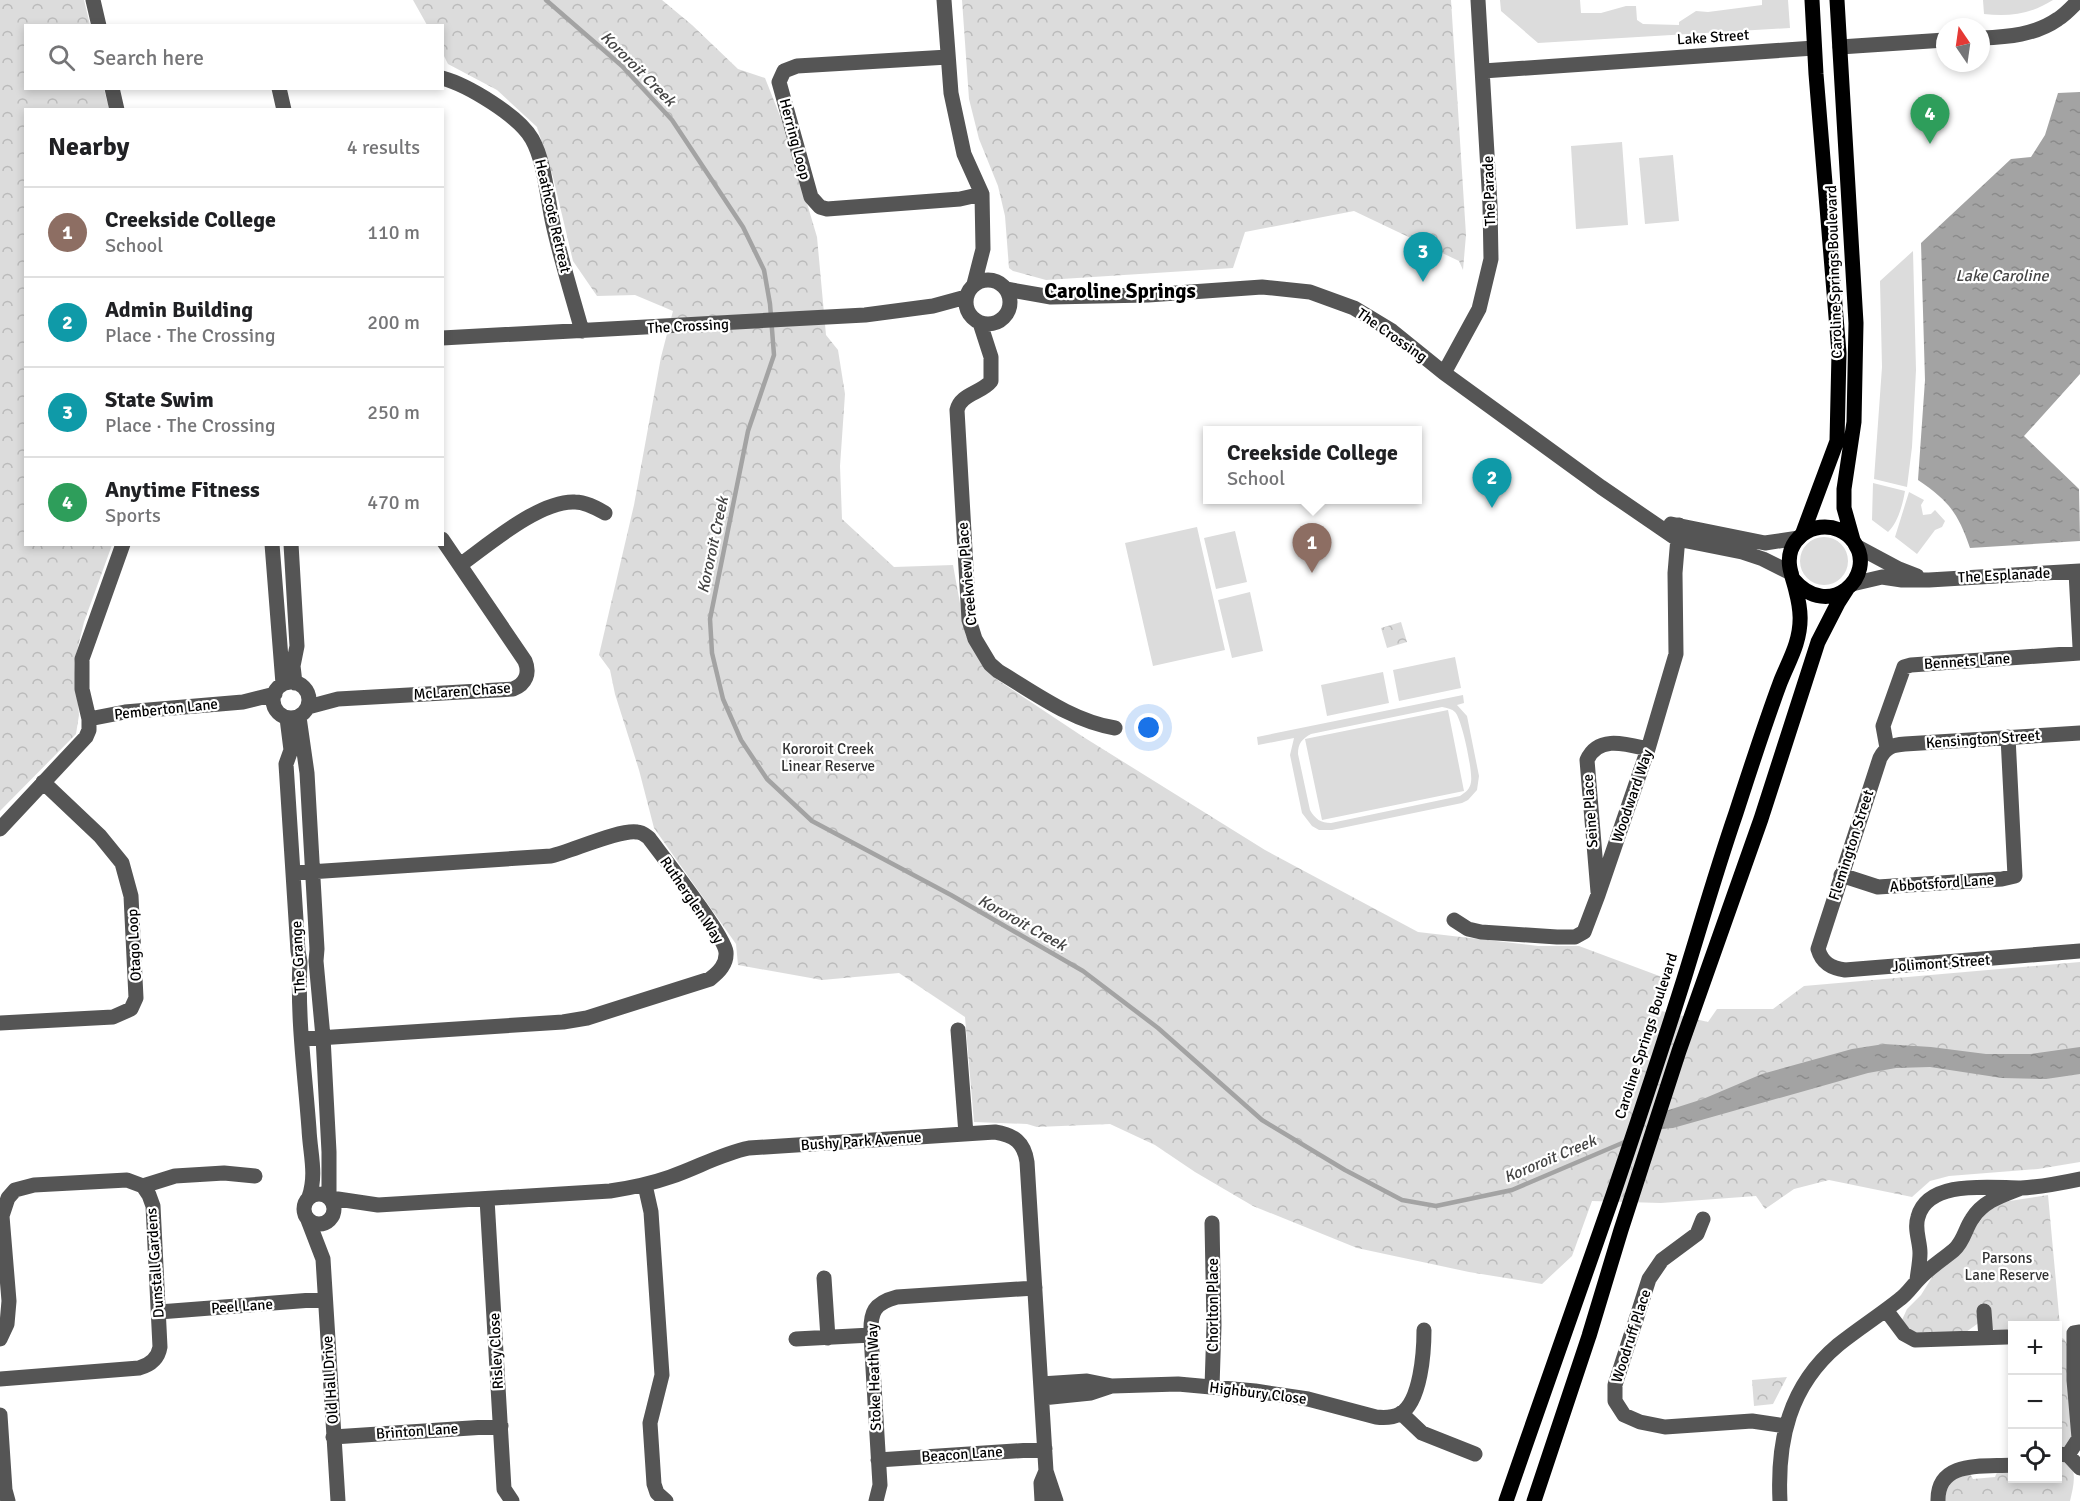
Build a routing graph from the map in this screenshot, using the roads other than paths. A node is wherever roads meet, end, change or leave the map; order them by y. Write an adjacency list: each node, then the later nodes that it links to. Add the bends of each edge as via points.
1 (93, 0): 7 (street)
2 (944, 0): 12 (street)
3 (1478, 0): 13 (street, The Parade)
4 (1812, 0): 11 (main road, Caroline Springs Boulevard)
5 (1837, 0): 10 (main road, Caroline Springs Boulevard)
6 (2079, 0): 8 (street, via 2059,19 2040,29)
7 (99, 24)
8 (1990, 37)
9 (1936, 41): 10 (street, Lake Street)
10 (1840, 47): 11 (main road, Lake Street); 37 (main road, Caroline Springs Boulevard, via 1856,362 1844,508)
11 (1814, 48): 13 (street, Lake Street); 35 (main road, Caroline Springs Boulevard, via 1839,353 1837,441)
12 (948, 57): 19 (street, via 964,154); 19 (street, Herring Loop, via 797,66 784,71 779,82 811,197 820,207 945,201)
13 (1483, 71): 32 (street, The Parade, via 1491,259 1479,309)
14 (444, 79): 29 (street, Heathcote Retreat, via 464,86 513,118 533,140)
15 (112, 90): 17 (street)
16 (279, 90): 18 (street)
17 (117, 108)
18 (284, 108)
19 (982, 194): 20 (street)
20 (983, 249): 21 (street); 23 (street)
21 (993, 280): 22 (street); 23 (street, via 980,281)
22 (1006, 289): 24 (street, The Crossing); 26 (street, via 1010,296)
23 (970, 291): 25 (street, The Crossing); 27 (street, via 965,304)
24 (1051, 297): 26 (street, The Crossing); 32 (street, The Crossing, via 1262,287 1310,292 1354,308 1392,331)
25 (933, 306): 27 (street, The Crossing); 29 (street, The Crossing, via 824,318)
26 (1008, 311): 28 (street)
27 (975, 320): 28 (street); 31 (street, Creekview Place)
28 (996, 322): 31 (street, Creekview Place)
29 (582, 331): 30 (street, The Crossing)
30 (444, 338)
31 (991, 357): 51 (street, Creekview Place, via 989,384 957,405 970,629 999,671 1080,718)
32 (1444, 373): 34 (street, The Crossing, via 1601,487 1651,520)
33 (605, 513): 41 (street, via 582,503 559,503 532,515)
34 (1678, 532): 35 (street, The Crossing, via 1766,543); 43 (street, The Crossing, via 1763,559); 55 (street, Woodward Way, via 1676,654)
35 (1800, 536): 37 (main road, via 1812,529 1835,528); 43 (main road, via 1790,554)
36 (444, 542): 41 (street, McLaren Chase)
37 (1855, 544): 44 (street, The Esplanade, via 1899,569); 45 (main road, via 1860,566)
38 (122, 546): 50 (street, via 82,659 82,689)
39 (272, 546): 48 (street)
40 (291, 546): 48 (street, via 297,646)
41 (460, 565): 49 (street, McLaren Chase, via 525,661 528,673 520,686 338,699)
42 (2078, 571): 44 (street, The Esplanade); 46 (street)
43 (1792, 576): 45 (main road, via 1801,589 1812,595 1836,595); 127 (main road, Caroline Springs Boulevard, via 1801,628 1735,814 1612,1197)
44 (1929, 580): 45 (street, The Esplanade, via 1882,577)
45 (1850, 586): 128 (main road, via 1818,642 1679,1051)
46 (2080, 647)
47 (2080, 653): 54 (street, Bennets Lane, via 1904,667 1883,726)
48 (282, 692): 49 (street, via 300,685); 49 (street, via 282,716); 50 (street, Pemberton Lane, via 243,702 125,712)
49 (300, 708): 58 (street, The Grange); 59 (street, The Grange, via 286,764)
50 (89, 719): 56 (street, via 86,737)
51 (1115, 728)
52 (2080, 733): 53 (street, Kensington Street)
53 (2007, 737): 54 (street, Kensington Street); 60 (street, Abbotsford Lane, via 2015,876 1878,888)
54 (1887, 748): 60 (street, Flemington Street, via 1880,758)
55 (1648, 749): 61 (street, Woodward Way); 61 (street, Seine Place, via 1621,743 1600,745 1591,750 1587,760)
56 (43, 782): 57 (street); 65 (street, Otago Loop, via 100,836 122,863 131,896 136,998 131,1009 112,1017)
57 (0, 829)
58 (312, 871): 59 (street, Rutherglen Way); 67 (street, The Grange); 67 (street, Rutherglen Way, via 550,856 622,833 637,832 649,838 718,936 726,954 721,969 710,979 587,1018)
59 (294, 873): 68 (street, The Grange)
60 (1841, 875): 63 (street, Flemington Street)
61 (1598, 895): 62 (street, Woodward Way, via 1584,932 1575,937 1481,932)
62 (1454, 920)
63 (1818, 943): 64 (street, Jolimont Street, via 1820,955 1829,966 1845,970)
64 (2080, 951)
65 (0, 1023)
66 (958, 1030): 69 (street)
67 (323, 1037): 68 (street, Rutherglen Way); 70 (street, The Grange)
68 (303, 1039): 71 (street, The Grange)
69 (966, 1134): 74 (street, Bushy Park Avenue, via 749,1148); 92 (street, Bushy Park Avenue, via 1005,1134 1023,1146)
70 (329, 1159): 71 (street); 79 (street, The Grange)
71 (313, 1160): 78 (street, The Grange, via 314,1179)
72 (255, 1176): 75 (street, via 175,1176)
73 (2080, 1179): 77 (street)
74 (645, 1185): 80 (street, Bushy Park Avenue); 123 (street, via 651,1212 662,1375 650,1423 654,1484)
75 (143, 1186): 96 (street, Dunstall Gardens, via 153,1206); 103 (street, Dunstall Gardens, via 114,1180 34,1185 15,1190 2,1216 9,1301 7,1324)
76 (1970, 1188): 77 (street); 82 (street, via 1980,1195); 87 (street, via 1945,1191 1923,1206 1916,1228)
77 (2021, 1188): 82 (street)
78 (309, 1197): 79 (street, via 317,1194); 85 (street, via 304,1206)
79 (330, 1198): 81 (street, Bushy Park Avenue); 83 (street, via 335,1207)
80 (487, 1199): 81 (street, Bushy Park Avenue); 110 (street, Risley Close)
81 (378, 1204): 83 (street, Bushy Park Avenue)
82 (1982, 1207): 89 (street, via 1956,1249)
83 (332, 1218): 85 (street, via 317,1224); 88 (street, Old Hall Drive)
84 (1703, 1219): 111 (street, Woodruff Place, via 1696,1233 1662,1260 1649,1279 1617,1374 1615,1401 1624,1415 1653,1426 1752,1421)
85 (308, 1220): 88 (street, Old Hall Drive)
86 (1212, 1223): 106 (street, Chorlton Place)
87 (1920, 1258): 89 (street); 91 (street)
88 (323, 1259): 93 (street, Old Hall Drive)
89 (1941, 1259): 91 (street)
90 (824, 1278): 101 (street)
91 (1917, 1280): 94 (street)
92 (1035, 1288): 99 (street, Stoke Heath Way, via 889,1299 874,1311); 107 (street, Bushy Park Avenue)
93 (325, 1299): 96 (street, Peel Lane); 112 (street, Old Hall Drive)
94 (1886, 1310): 102 (street, via 1904,1334 1915,1340); 111 (street, via 1818,1365 1794,1401)
95 (1984, 1311): 102 (street)
96 (159, 1312): 105 (street, Dunstall Gardens, via 159,1355 144,1367)
97 (1425, 1329): 108 (street, via 1422,1367 1412,1399)
98 (2077, 1333): 115 (street, via 2074,1380 2079,1438)
99 (871, 1335): 101 (street); 116 (street, Stoke Heath Way)
100 (2007, 1337): 102 (street)
101 (828, 1338): 104 (street)
102 (1986, 1338)
103 (0, 1339)
104 (796, 1339)
105 (0, 1379)
106 (1212, 1387): 107 (street, Highbury Close, via 1178,1384 1112,1386 1091,1393); 108 (street, Highbury Close, via 1308,1399 1376,1417)
107 (1041, 1391): 113 (street, Bushy Park Avenue)
108 (1401, 1413): 114 (street, via 1422,1433)
109 (0, 1415): 120 (street)
110 (501, 1426): 112 (street, Brinton Lane); 122 (street, Risley Close, via 504,1489)
111 (1786, 1426): 129 (street, via 1779,1456)
112 (333, 1437): 121 (street, Old Hall Drive)
113 (1046, 1449): 116 (street, Beacon Lane); 119 (street, Bushy Park Avenue)
114 (1475, 1454)
115 (2063, 1455): 118 (street)
116 (878, 1460): 124 (street, Stoke Heath Way, via 880,1485)
117 (2008, 1465): 130 (street, via 1967,1468 1949,1474 1938,1488)
118 (2080, 1468)
119 (1046, 1471): 125 (street, Bushy Park Avenue, via 1041,1483); 126 (street, Bushy Park Avenue)
120 (6, 1497)
121 (338, 1501)
122 (512, 1501)
123 (666, 1501)
124 (876, 1501)
125 (1042, 1501)
126 (1056, 1501)
127 (1506, 1501)
128 (1534, 1501)
129 (1780, 1501)
130 (1938, 1501)

